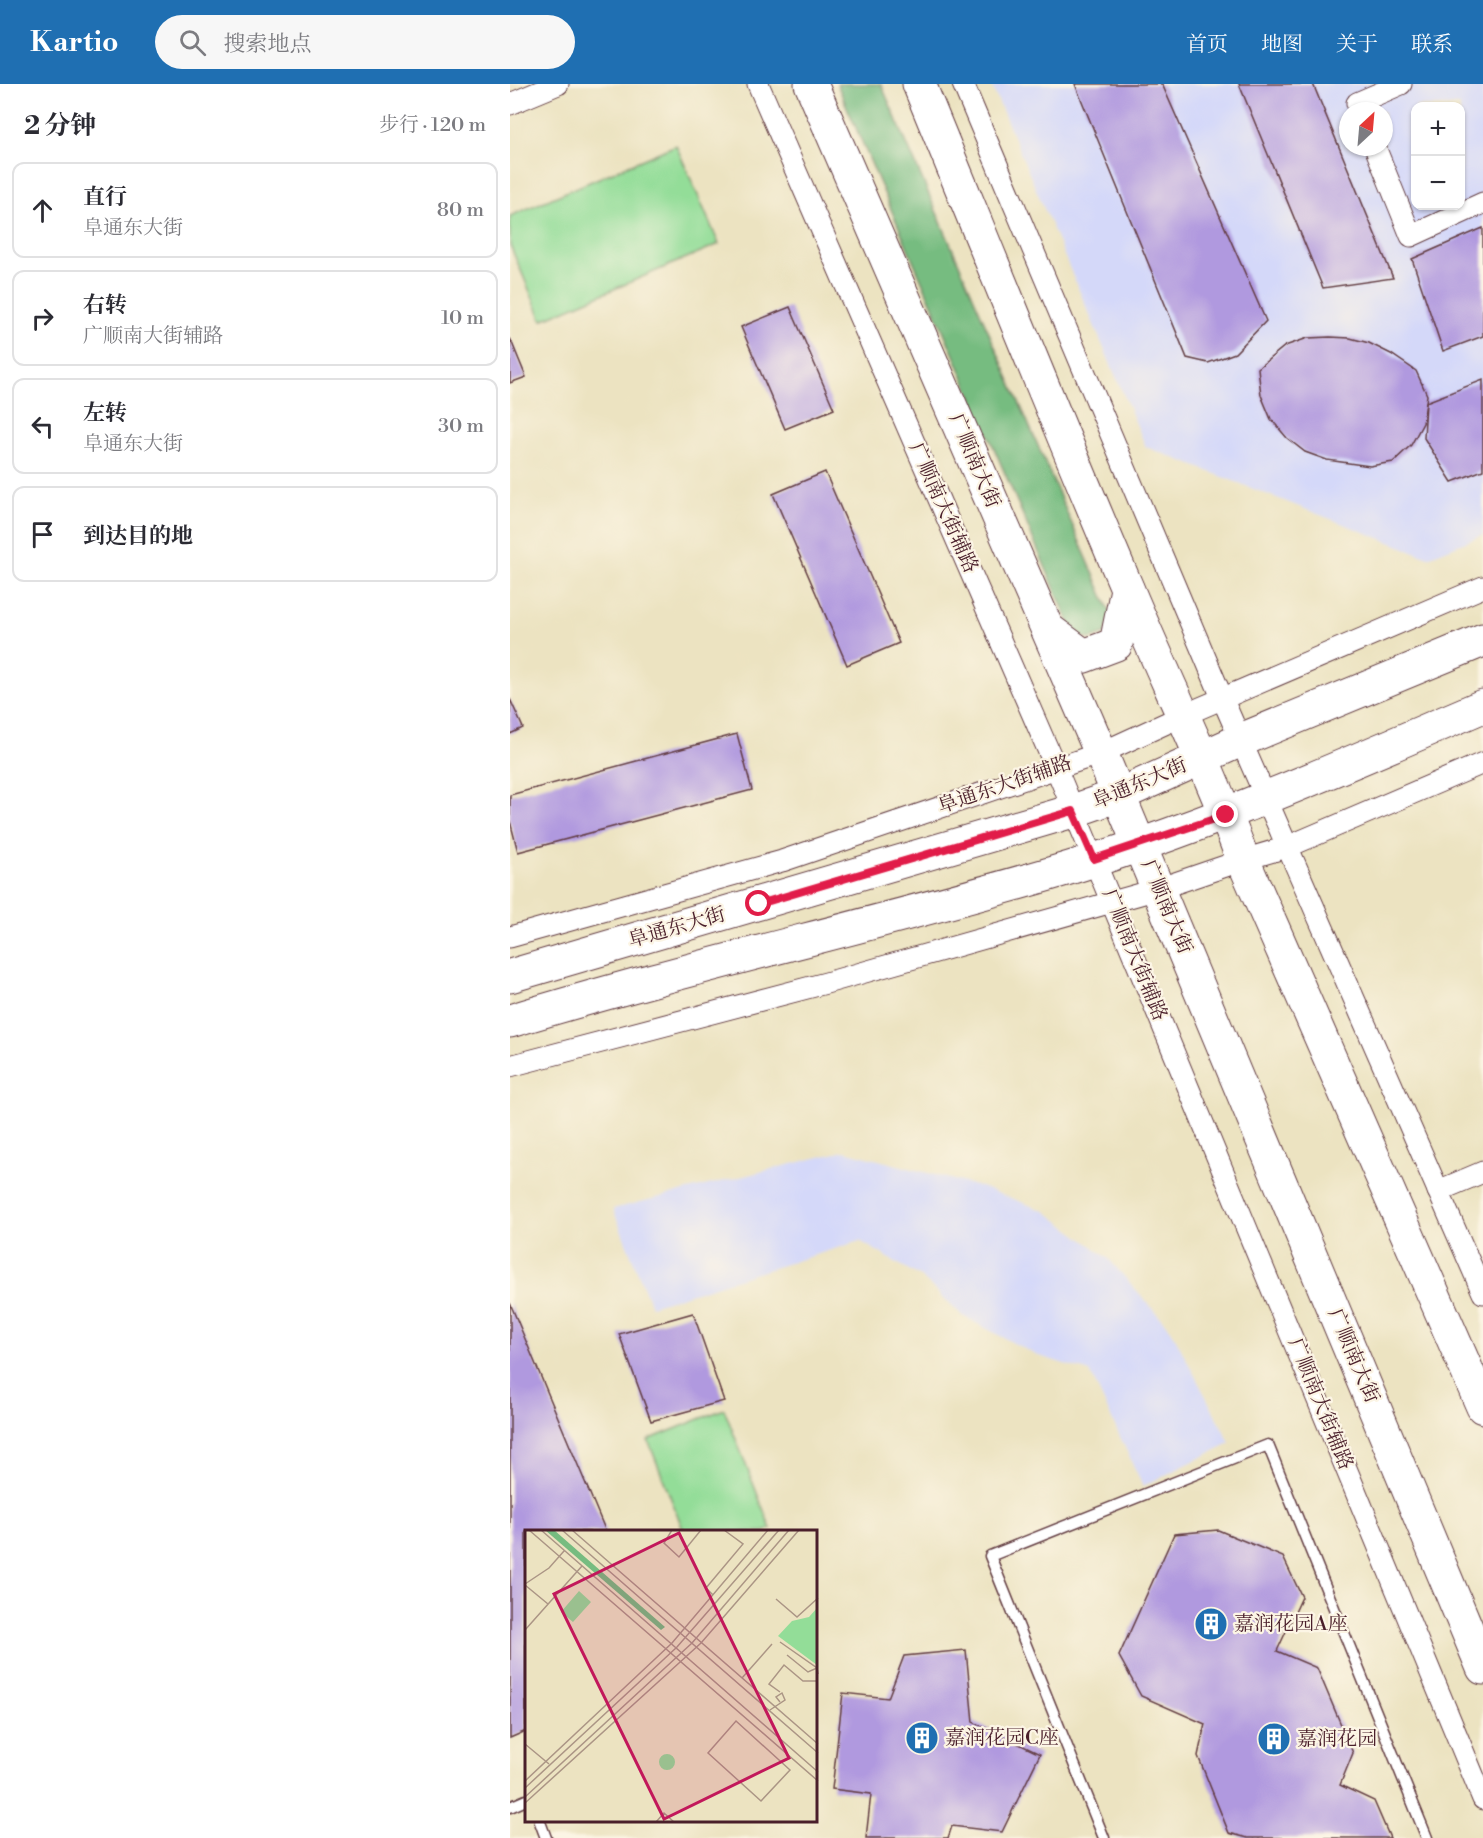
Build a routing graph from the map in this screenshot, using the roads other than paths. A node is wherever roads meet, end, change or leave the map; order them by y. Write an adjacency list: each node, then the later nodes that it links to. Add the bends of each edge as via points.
1 (558, 84): 8 (street)
2 (758, 84): 22 (street, 广顺南大街辅路)
3 (811, 84): 13 (main road, 广顺南大街)
4 (919, 84): 12 (main road)
5 (963, 84): 15 (street)
6 (1401, 84): 7 (street)
7 (1359, 102)
8 (510, 104)
9 (1379, 156): 10 (street, via 1411,236)
10 (1483, 203)
11 (1483, 587): 15 (street, 阜通东大街辅路)
12 (1127, 589): 13 (main road, via 1116,644 1084,656); 17 (main road)
13 (1047, 629): 19 (main road, 广顺南大街)
14 (1483, 640): 18 (main road, 阜通东大街)
15 (1223, 700): 17 (street, 阜通东大街辅路); 18 (street)
16 (1483, 706): 24 (main road)
17 (1184, 715): 19 (street, 阜通东大街辅路); 20 (main road)
18 (1241, 740): 20 (main road, 阜通东大街); 24 (street)
19 (1101, 753): 22 (street, 阜通东大街辅路); 23 (main road, 广顺南大街)
20 (1202, 758): 23 (main road, 阜通东大街); 26 (main road)
21 (1483, 763): 28 (street)
22 (1056, 768): 25 (street, 广顺南大街辅路); 33 (street, 阜通东大街辅路, via 782,861)
23 (1119, 795): 25 (main road, 阜通东大街); 27 (main road, 广顺南大街)
24 (1267, 799): 26 (main road); 28 (street)
25 (1073, 811): 29 (street, 广顺南大街辅路); 34 (main road, 阜通东大街)
26 (1226, 815): 27 (main road); 30 (main road)
27 (1139, 845): 29 (main road); 31 (main road, 广顺南大街)
28 (1287, 847): 30 (street); 38 (street)
29 (1094, 859): 32 (street, 广顺南大街辅路); 35 (main road)
30 (1243, 860): 31 (street); 40 (main road)
31 (1158, 889): 32 (street); 41 (main road, 广顺南大街)
32 (1112, 903): 36 (street); 42 (street, 广顺南大街辅路)
33 (510, 937)
34 (510, 976)
35 (510, 1021)
36 (510, 1066)
37 (1483, 1172): 38 (street)
38 (1438, 1191): 39 (street)
39 (1483, 1293)
40 (1483, 1407)
41 (1483, 1668)
42 (1483, 1798)
43 (525, 1800): 44 (lane)
44 (510, 1807)
45 (541, 1823): 46 (lane)
46 (546, 1838)
47 (1104, 1838): 48 (lane, via 990,1556 1268,1445)
48 (1427, 1838)

